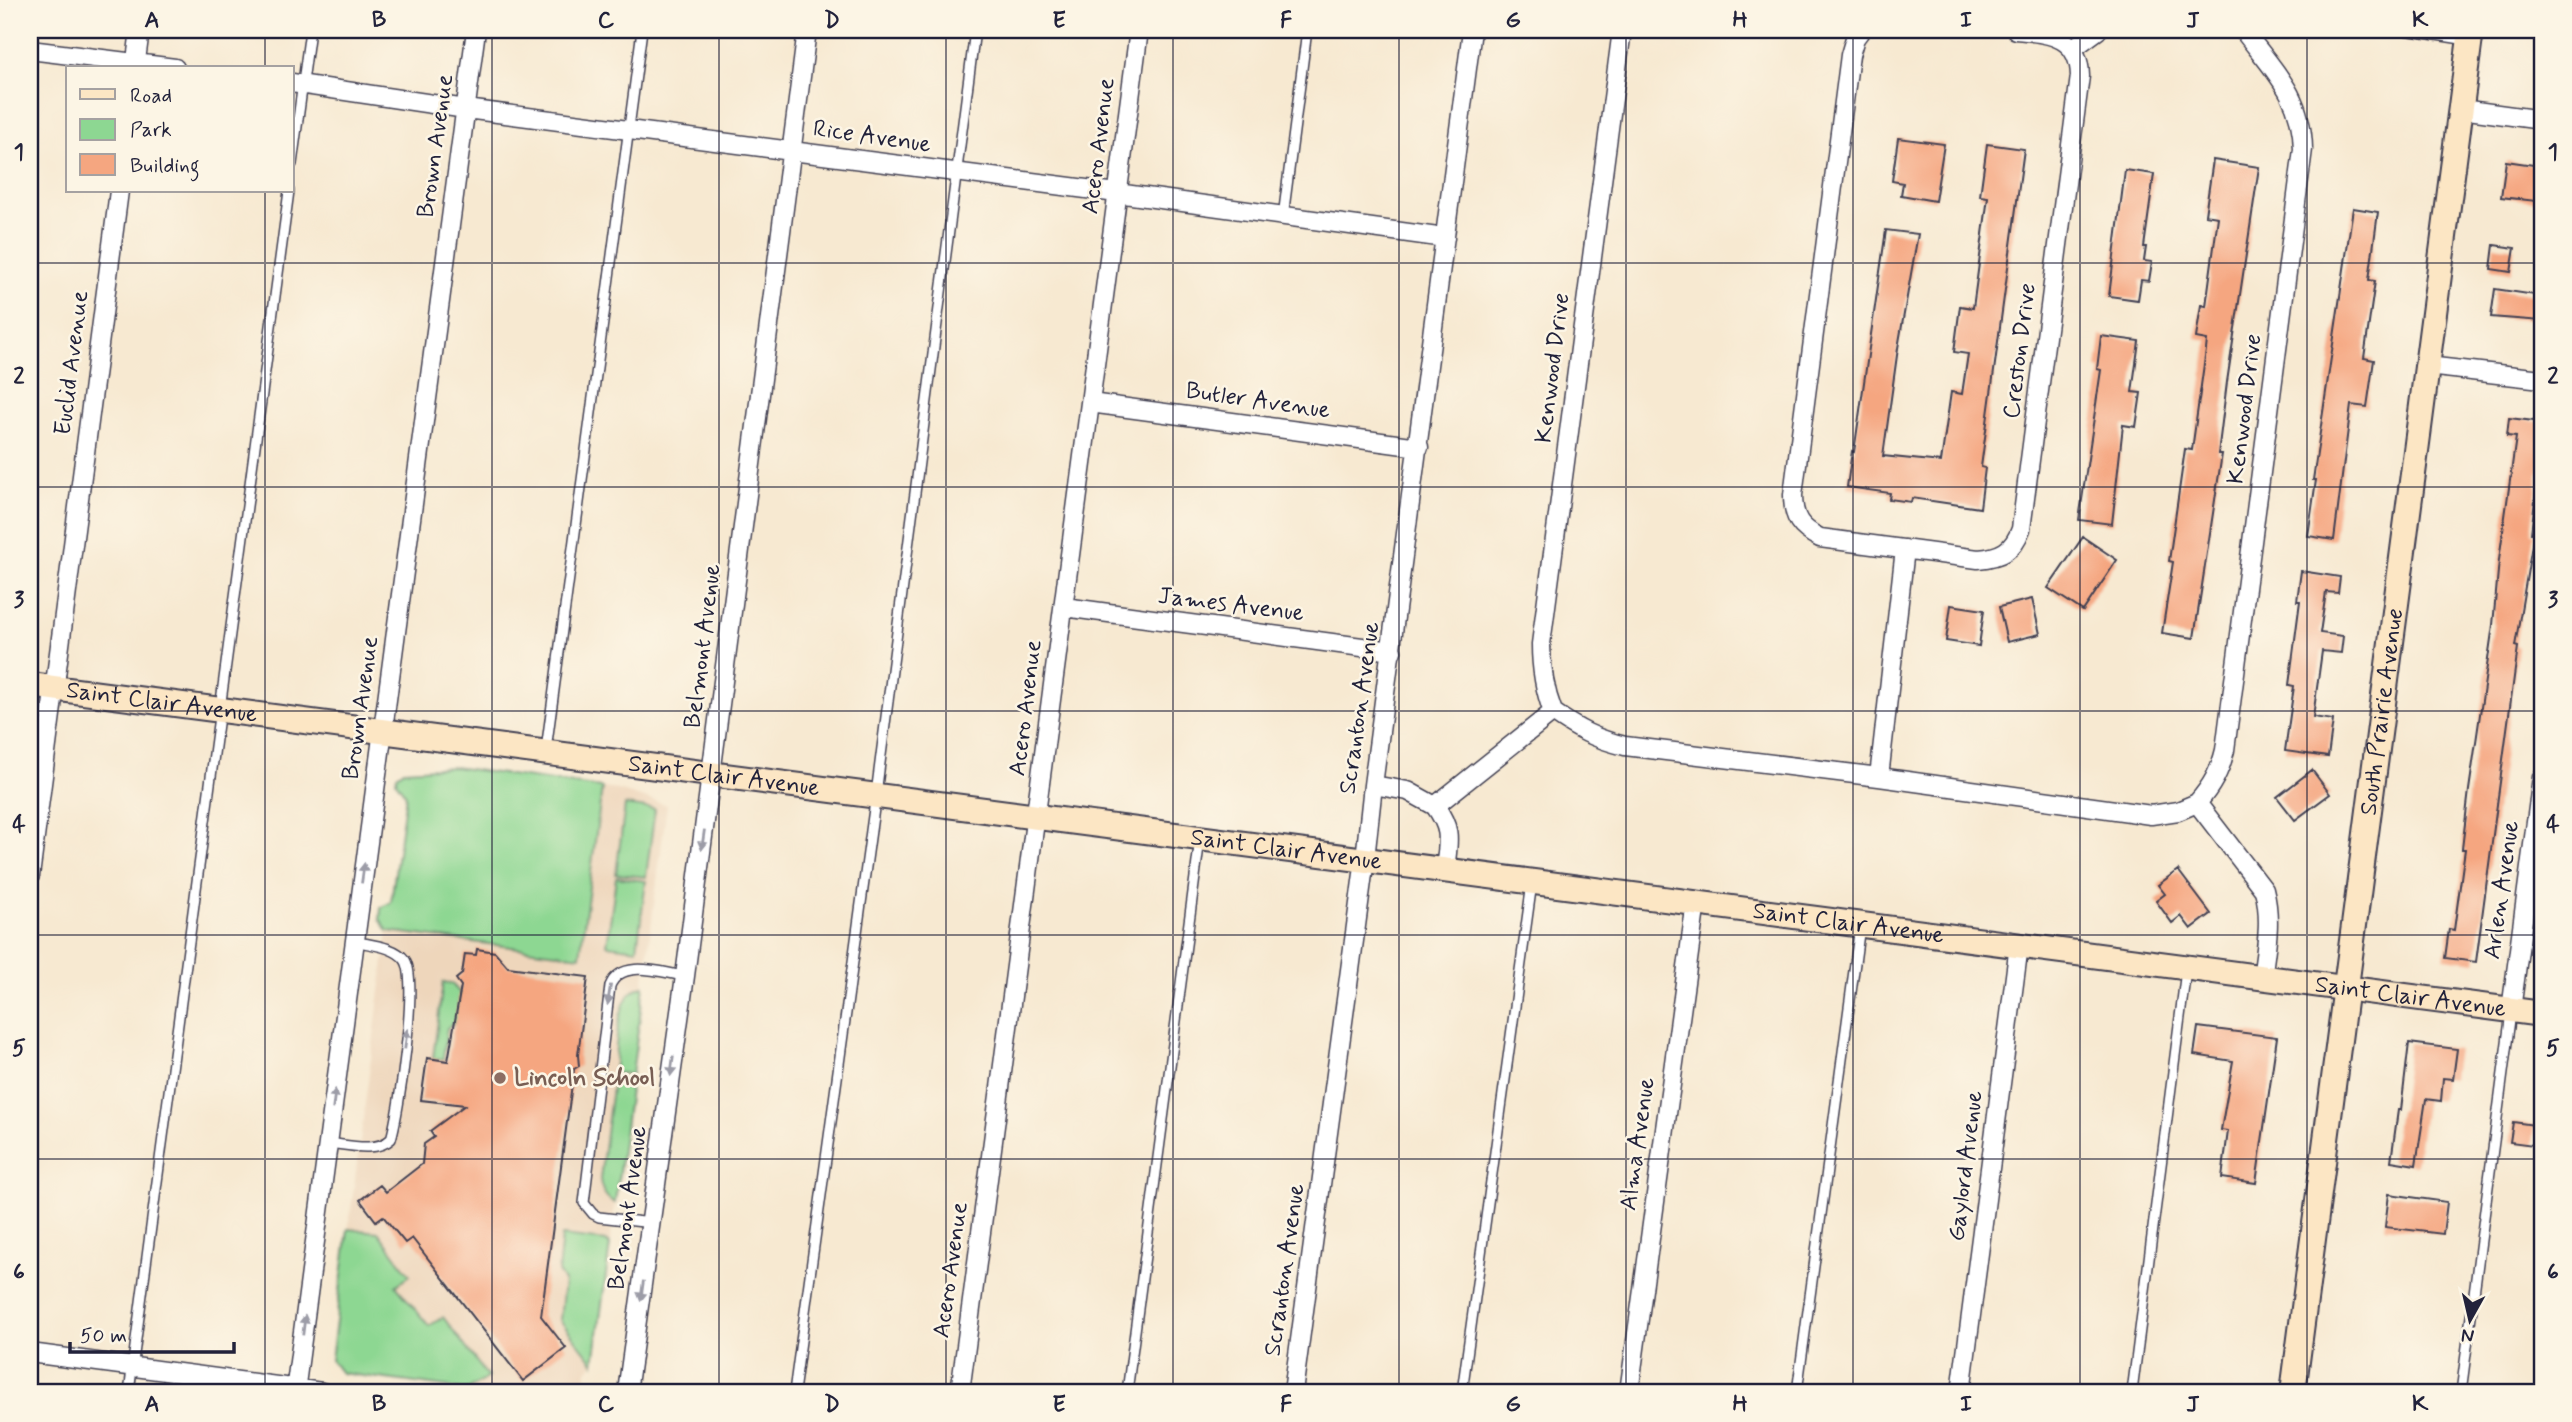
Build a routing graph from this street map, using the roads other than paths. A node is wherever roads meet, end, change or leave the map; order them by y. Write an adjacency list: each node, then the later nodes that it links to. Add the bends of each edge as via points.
1 (140, 30): 20 (street)
2 (310, 30): 21 (lane)
3 (476, 30): 22 (street, Brown Avenue)
4 (642, 30): 25 (lane)
5 (807, 30): 27 (street, Belmont Avenue)
6 (975, 30): 28 (lane)
7 (1139, 30): 31 (street, Acero Avenue)
8 (1307, 30): 32 (lane)
9 (1472, 30): 33 (street, Scranton Avenue)
10 (1622, 30): 43 (street, Kenwood Drive, via 1541,644 1545,691)
11 (1861, 30): 38 (street, Creston Drive, via 1850,55 1793,507 1805,531 1820,538)
12 (2016, 30): 18 (street, via 2060,38)
13 (2098, 30): 18 (street)
14 (2243, 30): 51 (street, Kenwood Drive, via 2297,107 2303,149 2225,750 2220,770)
15 (2404, 30): 16 (lane)
16 (2422, 31): 17 (lane)
17 (2470, 35): 23 (street, South Prairie Avenue)
18 (2072, 49): 38 (street, Creston Drive, via 2080,61 2080,76 2021,529 2016,543 1995,557)
19 (30, 50): 20 (street)
20 (135, 66)
21 (298, 84): 22 (street, Rice Avenue); 26 (lane)
22 (466, 109): 25 (street, Rice Avenue); 44 (street, Brown Avenue)
23 (2461, 109): 24 (street); 34 (street, South Prairie Avenue)
24 (2542, 120)
25 (629, 130): 27 (street, Rice Avenue); 45 (lane)
26 (294, 137)
27 (791, 150): 28 (street, Rice Avenue); 46 (street, Belmont Avenue)
28 (957, 173): 31 (street, Rice Avenue); 50 (lane)
29 (119, 192): 41 (street, Euclid Avenue)
30 (289, 192): 42 (lane)
31 (1117, 193): 32 (street, Rice Avenue); 36 (street, Acero Avenue)
32 (1283, 217): 33 (street, Rice Avenue)
33 (1445, 238): 37 (street, Scranton Avenue)
34 (2427, 366): 35 (street); 66 (street, South Prairie Avenue)
35 (2542, 379)
36 (1090, 403): 37 (street, Butler Avenue); 39 (street, Acero Avenue)
37 (1419, 447): 40 (street, Scranton Avenue)
38 (1905, 550): 47 (street)
39 (1064, 607): 40 (street, James Avenue); 53 (street, Acero Avenue)
40 (1392, 651): 49 (street, Scranton Avenue)
41 (42, 686): 42 (street, Saint Clair Avenue); 57 (street, Euclid Avenue)
42 (220, 709): 44 (street, Saint Clair Avenue); 72 (lane)
43 (1553, 712): 47 (street, via 1576,729 1625,746); 52 (street)
44 (382, 732): 45 (street, Saint Clair Avenue); 61 (street, Brown Avenue, one-way to 44)
45 (546, 751): 46 (street, Saint Clair Avenue)
46 (711, 773): 50 (street, Saint Clair Avenue); 64 (street, Belmont Avenue, one-way to 64)
47 (1879, 777): 51 (street, via 2151,815)
48 (2542, 777): 67 (street, Arlen Avenue)
49 (1373, 785): 52 (street, via 1408,791); 55 (street, Scranton Avenue)
50 (876, 794): 53 (street, Saint Clair Avenue); 77 (lane)
51 (2197, 803): 65 (street, via 2264,890 2269,928)
52 (1435, 806): 56 (street, via 1449,834)
53 (1037, 816): 54 (street, Saint Clair Avenue); 78 (street, Acero Avenue)
54 (1200, 837): 55 (street, Saint Clair Avenue); 79 (lane)
55 (1365, 859): 56 (street, Saint Clair Avenue); 80 (street, Scranton Avenue)
56 (1445, 870): 58 (street, Saint Clair Avenue)
57 (30, 876)
58 (1532, 881): 59 (street, Saint Clair Avenue); 81 (lane)
59 (1696, 902): 60 (street, Saint Clair Avenue); 82 (street, Alma Avenue)
60 (1860, 924): 62 (street, Saint Clair Avenue); 83 (lane)
61 (354, 942): 69 (street, Brown Avenue, one-way to 61); 69 (lane, one-way to 61, via 374,1147 391,1139 405,1047 411,991 405,959 385,948)
62 (2019, 945): 63 (street, Saint Clair Avenue); 84 (street, Gaylord Avenue)
63 (2186, 969): 65 (street, Saint Clair Avenue); 85 (lane)
64 (685, 976): 70 (street, Belmont Avenue, one-way to 70); 70 (lane, one-way to 70, via 629,969 616,974 610,986 584,1203 599,1217)
65 (2262, 978): 66 (street, Saint Clair Avenue)
66 (2346, 989): 67 (street, Saint Clair Avenue); 86 (street, South Prairie Avenue)
67 (2511, 1010): 68 (street, Saint Clair Avenue); 87 (lane)
68 (2542, 1014)
69 (328, 1143): 73 (street, Brown Avenue, one-way to 69)
70 (652, 1223): 76 (street, Belmont Avenue, one-way to 76)
71 (30, 1353): 72 (street)
72 (132, 1366): 73 (street); 74 (lane)
73 (296, 1391): 75 (street)
74 (129, 1392)
75 (322, 1392)
76 (627, 1392)
77 (794, 1392)
78 (960, 1392)
79 (1127, 1392)
80 (1293, 1392)
81 (1462, 1392)
82 (1629, 1392)
83 (1797, 1392)
84 (1961, 1392)
85 (2132, 1392)
86 (2293, 1392)
87 (2461, 1392)

